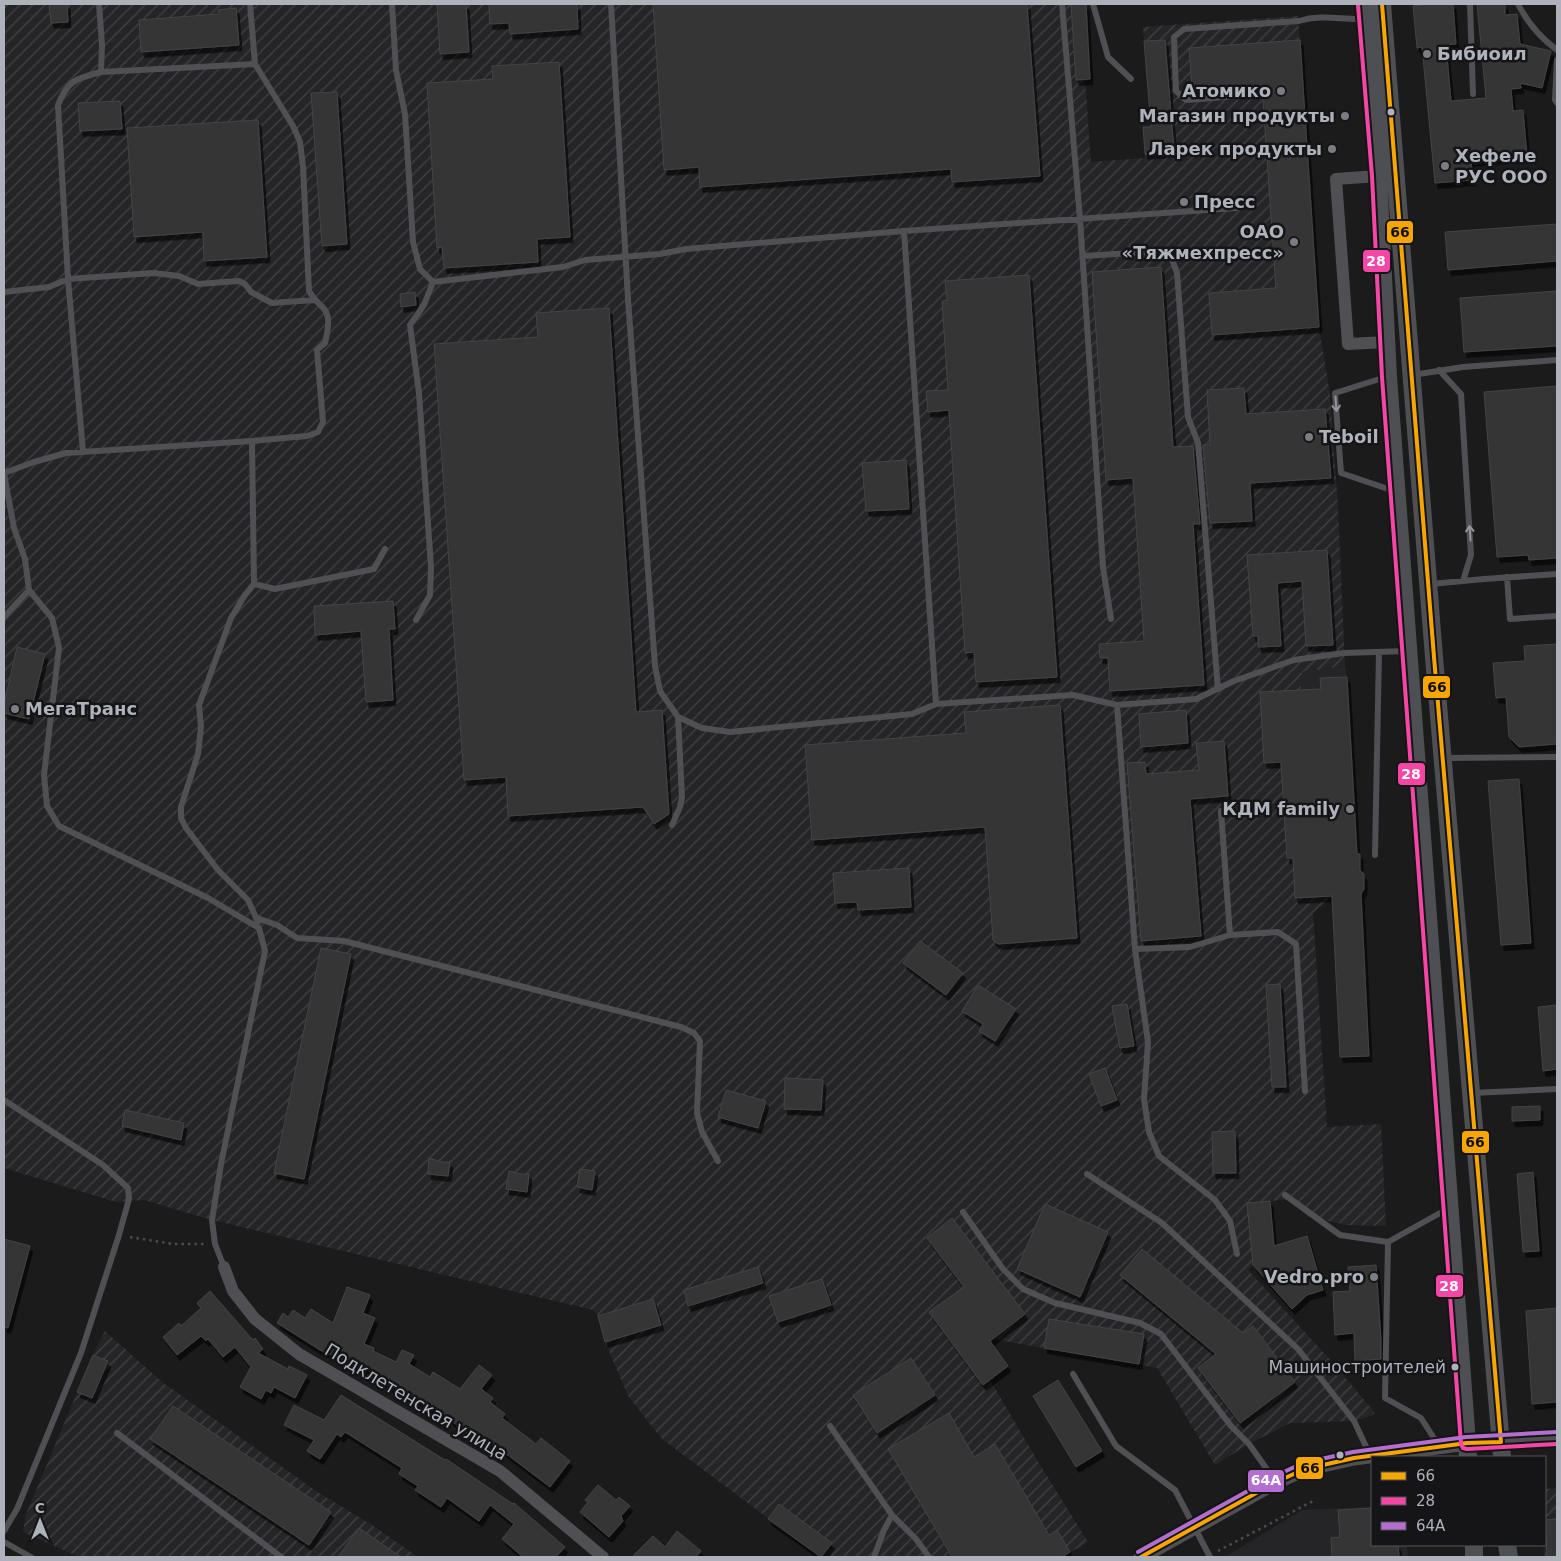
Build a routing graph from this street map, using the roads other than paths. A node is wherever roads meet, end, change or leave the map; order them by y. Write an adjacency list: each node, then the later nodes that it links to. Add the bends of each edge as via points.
1 (99, 4): 14 (lane)
2 (250, 4): 13 (lane)
3 (392, 4): 26 (lane, via 396,70 405,114 413,242 420,269)
4 (611, 4): 24 (lane)
5 (1062, 4): 21 (lane)
6 (1093, 4): 15 (lane, via 1108,56)
7 (1382, 4): 32 (main road)
8 (1470, 4): 16 (lane)
9 (1518, 4): 11 (lane, via 1544,40)
10 (1365, 11): 17 (lane, via 1343,20 1329,16 1184,30 1174,37 1176,91 1186,100); 19 (main road)
11 (1557, 50)
12 (1557, 60): 18 (lane)
13 (255, 64): 14 (lane); 28 (lane, via 300,142 309,291)
14 (101, 72): 25 (lane, via 79,77 65,89 58,105)
15 (1132, 79)
16 (1473, 94)
17 (1250, 95)
18 (1557, 103)
19 (1378, 176): 29 (main road); 29 (street, via 1336,179 1348,344)
20 (1236, 208): 21 (lane)
21 (1080, 219): 22 (lane); 23 (lane)
22 (904, 231): 24 (lane); 52 (lane)
23 (1083, 256): 47 (lane, via 1103,567); 51 (lane, via 1164,251 1170,254 1178,273 1188,417 1198,443)
24 (626, 257): 26 (lane); 54 (lane, via 655,666 660,691)
25 (68, 279): 27 (lane, via 49,287); 28 (lane, via 153,273 179,276 198,284 239,281 272,303); 35 (lane)
26 (433, 282): 48 (lane, via 424,305 410,325 419,393 431,567 430,595)
27 (4, 292)
28 (314, 300): 34 (lane, via 325,311 328,325 325,343 317,350 323,422 318,432 307,436)
29 (1386, 342): 33 (main road)
30 (1557, 360): 31 (lane)
31 (1439, 370): 32 (lane); 41 (lane, one-way to 31, via 1471,555 1461,394)
32 (1412, 375): 43 (main road)
33 (1388, 377): 37 (main road); 37 (lane, one-way to 37, via 1335,393 1341,473)
34 (252, 441): 35 (lane); 42 (lane)
35 (82, 452): 36 (lane, via 34,462)
36 (4, 474): 44 (lane, via 14,528 25,559)
37 (1396, 492): 49 (main road)
38 (385, 549): 42 (lane, via 374,569 275,589)
39 (1557, 574): 40 (lane)
40 (1507, 577): 41 (lane); 45 (lane, via 1510,620)
41 (1462, 581): 43 (lane)
42 (254, 584): 60 (lane, via 231,618 199,705 198,754 181,807 181,818 218,870 248,900)
43 (1429, 584): 56 (main road)
44 (29, 590): 46 (lane); 61 (lane, via 52,618 59,648 44,775 47,806 60,826 208,898)
45 (1557, 616)
46 (4, 617)
47 (1111, 619)
48 (416, 620)
49 (1408, 651): 50 (lane); 71 (main road)
50 (1379, 652): 51 (lane, via 1344,652 1294,660); 59 (lane)
51 (1218, 689): 53 (lane, via 1196,699)
52 (936, 704): 53 (lane, via 1073,695); 54 (lane, via 912,714 730,732 702,728)
53 (1116, 705): 63 (lane)
54 (678, 718): 58 (lane, via 682,797)
55 (1557, 757): 56 (lane)
56 (1443, 758): 66 (main road)
57 (1221, 811): 62 (lane)
58 (672, 826)
59 (1375, 854)
60 (257, 918): 61 (lane); 68 (lane, via 297,938 344,941 694,1033 700,1040 696,1113)
61 (259, 928): 75 (lane, via 265,951 212,1220 215,1244)
62 (1230, 935): 63 (lane, via 1190,947); 65 (lane, via 1278,932 1296,944)
63 (1135, 949): 74 (lane, via 1148,1042 1144,1099 1149,1132 1159,1156 1214,1200 1230,1221)
64 (1557, 1089): 66 (lane)
65 (1305, 1091)
66 (1471, 1093): 82 (main road)
67 (4, 1100): 87 (lane, via 103,1165 128,1188 119,1235 80,1353 17,1509)
68 (718, 1161)
69 (1087, 1174): 83 (lane, via 1162,1224 1298,1349 1354,1421)
70 (1285, 1195): 73 (lane, via 1340,1235)
71 (1450, 1208): 73 (lane); 81 (main road)
72 (963, 1212): 84 (lane, via 1003,1269 1023,1289 1055,1303 1140,1324 1161,1334)
73 (1388, 1242): 80 (lane, via 1385,1398 1421,1418)
74 (1237, 1254)
75 (224, 1267): 92 (street, Подклетенская улица, via 233,1291 254,1319 299,1354 500,1471)
76 (1073, 1374): 86 (lane, via 1116,1446 1175,1490)
77 (830, 1426): 85 (lane)
78 (117, 1433): 91 (lane)
79 (1557, 1438): 82 (street)
80 (1440, 1447): 81 (street); 83 (street)
81 (1467, 1450): 82 (street)
82 (1501, 1450)
83 (1370, 1456): 84 (street, via 1305,1469)
84 (1276, 1482): 86 (street)
85 (892, 1515): 93 (lane); 94 (lane, via 916,1538)
86 (1194, 1527): 89 (lane); 95 (street)
87 (4, 1531)
88 (4, 1542): 90 (lane)
89 (1210, 1556)
90 (32, 1557)
91 (281, 1557)
92 (603, 1557)
93 (874, 1557)
94 (929, 1557)
95 (1141, 1557)

